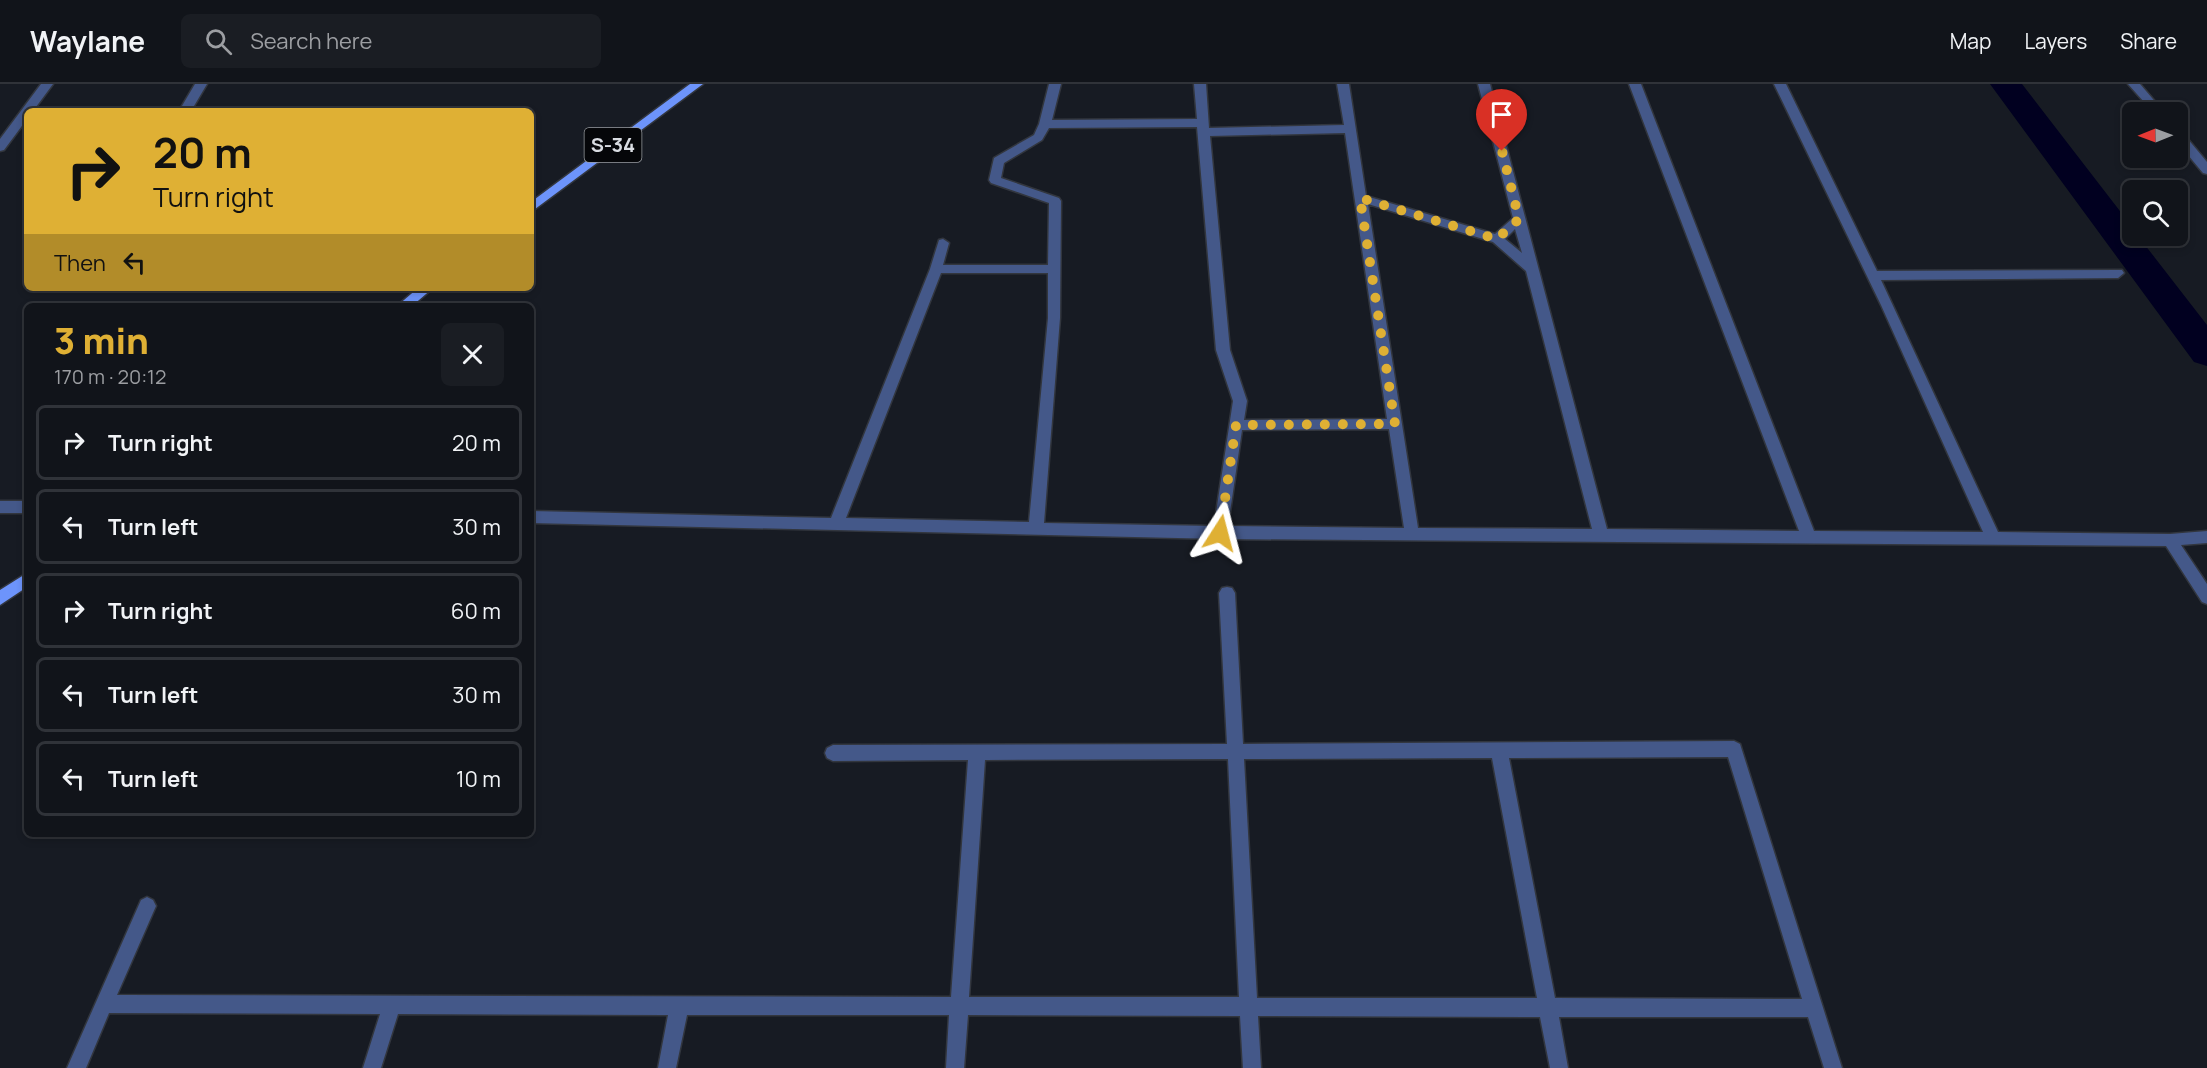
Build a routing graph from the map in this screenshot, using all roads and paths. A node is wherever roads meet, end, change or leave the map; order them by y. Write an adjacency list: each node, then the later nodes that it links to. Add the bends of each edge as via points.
1 (46, 84): 12 (street)
2 (201, 84): 13 (street)
3 (697, 84): 22 (main road, S-34)
4 (1055, 84): 15 (street)
5 (1200, 84): 16 (street)
6 (1343, 84): 17 (street)
7 (1484, 84): 23 (street)
8 (1635, 84): 43 (street)
9 (1780, 84): 30 (street)
10 (2134, 84): 11 (street)
11 (2150, 102)
12 (28, 108)
13 (187, 108)
14 (24, 114): 18 (street)
15 (1045, 124): 16 (street); 28 (street, via 1038,137 998,161 995,180 1054,201)
16 (1203, 128): 17 (street); 34 (street, via 1223,350 1240,401)
17 (1350, 129): 21 (street)
18 (0, 147)
19 (2188, 147): 20 (street)
20 (2207, 170)
21 (1360, 198): 24 (street); 33 (street)
22 (534, 206)
23 (1519, 219): 24 (street); 26 (street)
24 (1497, 239): 26 (street)
25 (943, 243): 27 (street)
26 (1532, 268): 42 (street)
27 (936, 269): 28 (street); 38 (street)
28 (1054, 269): 39 (street, via 1054,318)
29 (2118, 273): 30 (street)
30 (1873, 276): 45 (street)
31 (423, 291): 32 (main road)
32 (407, 303)
33 (1395, 424): 34 (street); 41 (street)
34 (1236, 425): 40 (street)
35 (0, 507): 36 (street)
36 (24, 507)
37 (534, 517): 38 (street)
38 (836, 524): 39 (street)
39 (1036, 529): 40 (street)
40 (1220, 533): 41 (street)
41 (1412, 534): 42 (street)
42 (1601, 536): 43 (street)
43 (1809, 537): 45 (street)
44 (2207, 537): 46 (street)
45 (1993, 538): 46 (street)
46 (2170, 540): 49 (street)
47 (24, 581): 50 (main road)
48 (1227, 592): 52 (street)
49 (2207, 597)
50 (0, 598)
51 (1499, 750): 52 (street); 61 (street); 62 (street, via 1734,748)
52 (1235, 751): 54 (street); 60 (street)
53 (833, 753): 54 (street)
54 (977, 753): 59 (street)
55 (147, 906): 56 (street)
56 (104, 1004): 57 (street); 63 (street)
57 (392, 1005): 58 (street); 64 (street)
58 (679, 1006): 59 (street); 65 (street)
59 (960, 1006): 60 (street); 66 (street)
60 (1249, 1007): 61 (street); 67 (street)
61 (1548, 1008): 62 (street); 68 (street)
62 (1815, 1008): 69 (street)
63 (76, 1068)
64 (372, 1068)
65 (667, 1068)
66 (955, 1068)
67 (1252, 1068)
68 (1558, 1068)
69 (1833, 1068)

